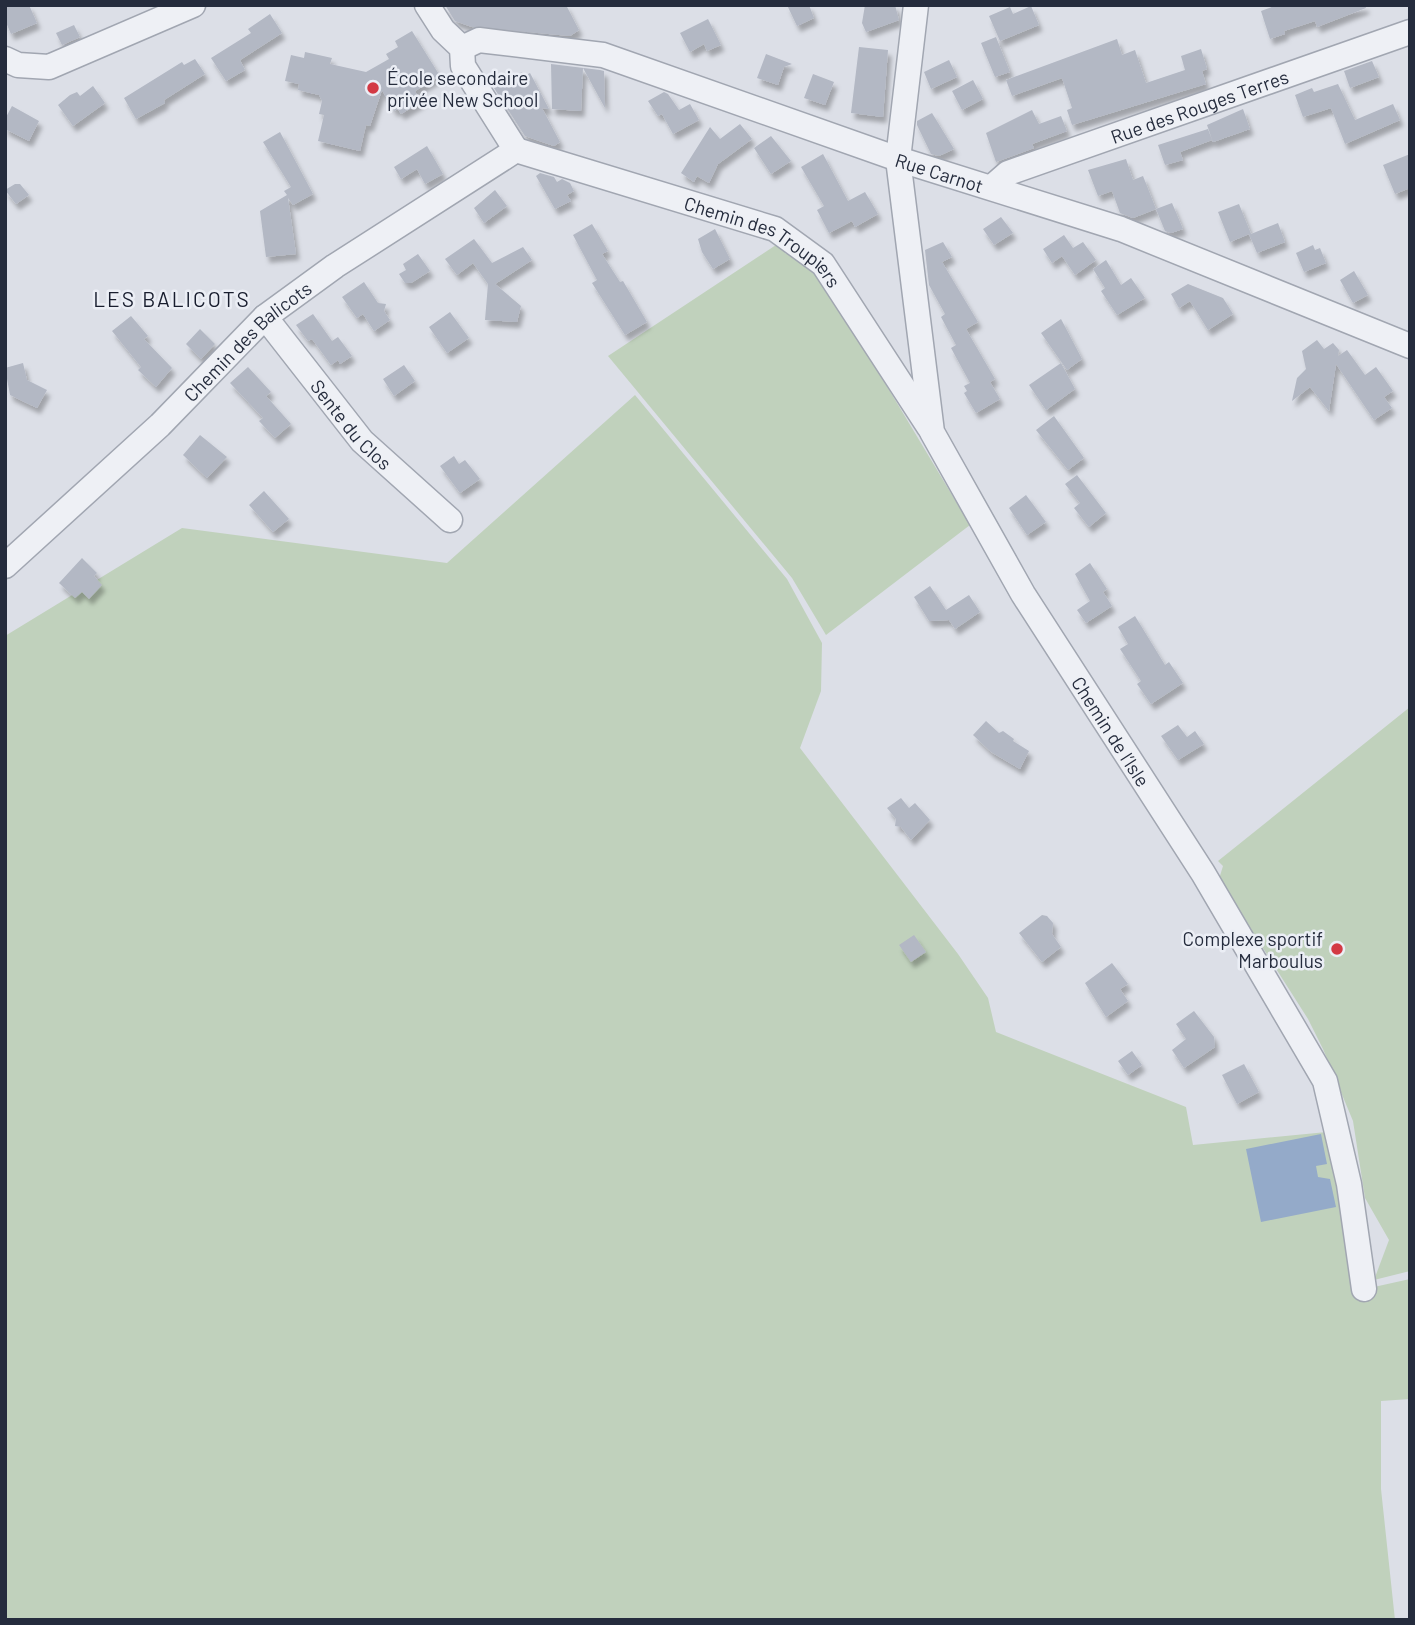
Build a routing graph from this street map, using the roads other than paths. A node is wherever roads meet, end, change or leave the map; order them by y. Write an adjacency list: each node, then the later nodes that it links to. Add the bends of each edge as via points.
1 (193, 5): 6 (street, via 49,67 18,65)
2 (427, 5): 5 (street)
3 (916, 5): 8 (street, Chemin de l’Isle)
4 (1410, 32): 9 (street, Rue des Rouges Terres, via 1008,173)
5 (462, 48): 7 (street, via 463,66); 8 (street, Rue Carnot, via 479,40 603,55)
6 (5, 59)
7 (516, 150): 10 (street, Chemin des Balicots, via 335,266); 12 (street, Chemin des Troupiers, via 775,229 823,264)
8 (898, 159): 9 (street, Rue Carnot); 12 (street, Chemin de l’Isle)
9 (992, 187): 11 (street, Rue Carnot, via 1121,229)
10 (265, 317): 13 (street, Sente du Clos, via 362,441); 14 (street, Chemin des Balicots, via 160,425)
11 (1410, 346)
12 (932, 432): 15 (street, Chemin de l’Isle, via 1024,594 1203,873 1325,1081 1349,1184)
13 (450, 520)
14 (5, 565)
15 (1364, 1289)

